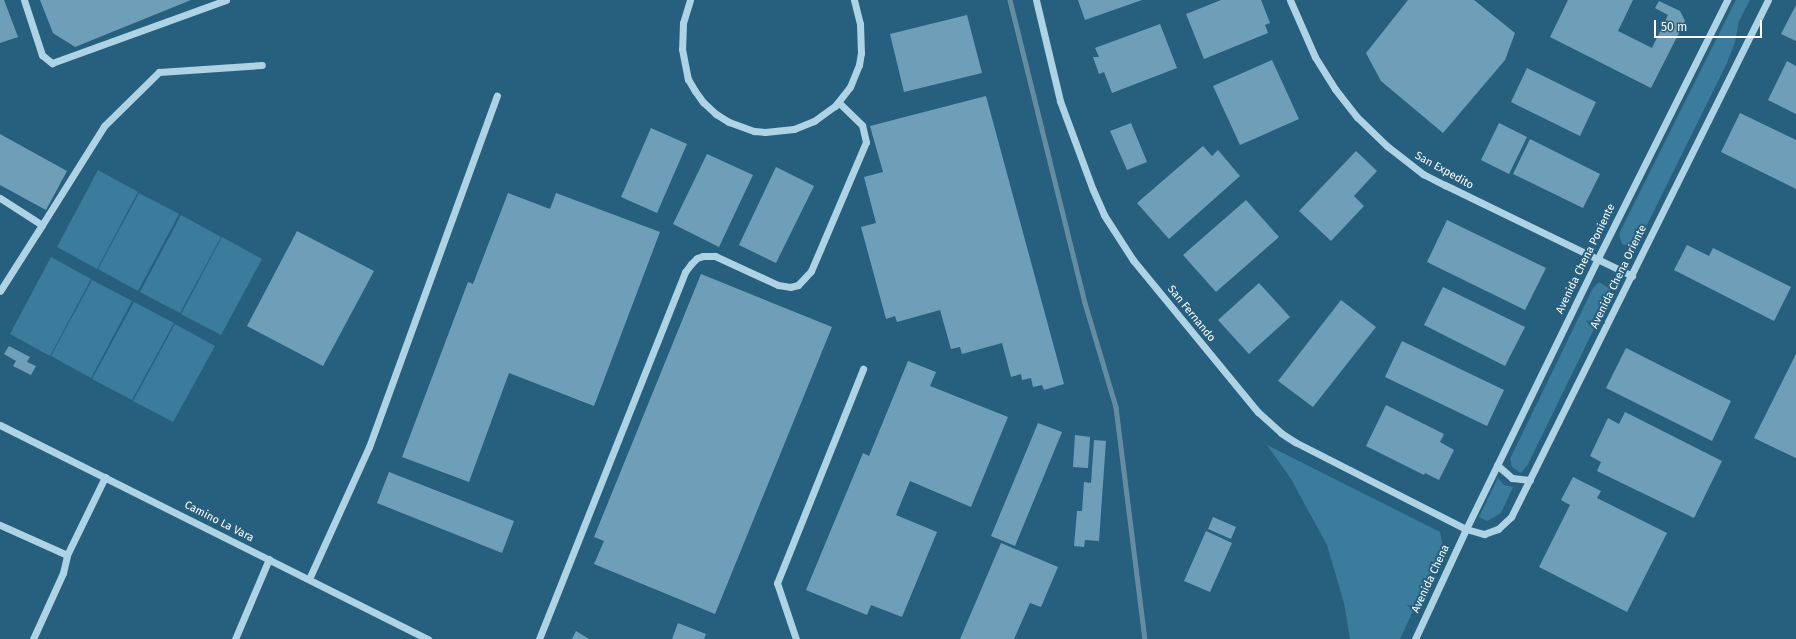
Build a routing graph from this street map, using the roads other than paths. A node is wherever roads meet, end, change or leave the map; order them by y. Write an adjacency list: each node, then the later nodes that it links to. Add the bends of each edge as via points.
1 (24, 0): 2 (street, via 42,55 52,63)
2 (226, 0)
3 (690, 0): 11 (street, via 683,23 684,63 695,90 716,114 754,131 779,131 794,129 814,121)
4 (854, 0): 11 (street, via 860,24 859,64 850,87)
5 (1036, 0): 23 (street, San Fernando, via 1060,101 1093,190 1104,214 1133,260 1258,412 1276,429 1295,442)
6 (1290, 0): 14 (street, San Expedito, via 1315,57 1335,89 1357,117 1387,146 1423,174)
7 (1727, 0): 14 (street, Avenida Chena Poniente)
8 (1768, 0): 15 (street, Avenida Chena Oriente)
9 (262, 65): 13 (street, via 159,72 104,126)
10 (497, 96): 26 (street, via 369,446)
11 (838, 102): 30 (street, via 862,125 866,142 811,271 798,285 790,287 778,285 715,256 703,256 696,258 685,272)
12 (0, 198): 13 (street)
13 (42, 225): 16 (street)
14 (1597, 260): 15 (street, San Expedito); 19 (street, Avenida Chena Poniente)
15 (1632, 276): 21 (street, Avenida Chena Oriente)
16 (0, 291)
17 (863, 369): 31 (street, via 777,583)
18 (0, 425): 20 (street, Camino La Vara)
19 (1497, 465): 21 (street, via 1512,478); 23 (street, Avenida Chena Poniente)
20 (105, 477): 24 (street); 25 (street, Camino La Vara)
21 (1530, 480): 23 (street, Avenida Chena Oriente, via 1504,526 1484,534)
22 (0, 525): 24 (street)
23 (1466, 529): 32 (street, Avenida Chena)
24 (66, 555): 27 (street, via 63,573)
25 (269, 559): 26 (street, Camino La Vara); 28 (street)
26 (309, 579): 29 (street, Camino La Vara)
27 (33, 639)
28 (235, 639)
29 (428, 639)
30 (539, 639)
31 (796, 639)
32 (1415, 639)

